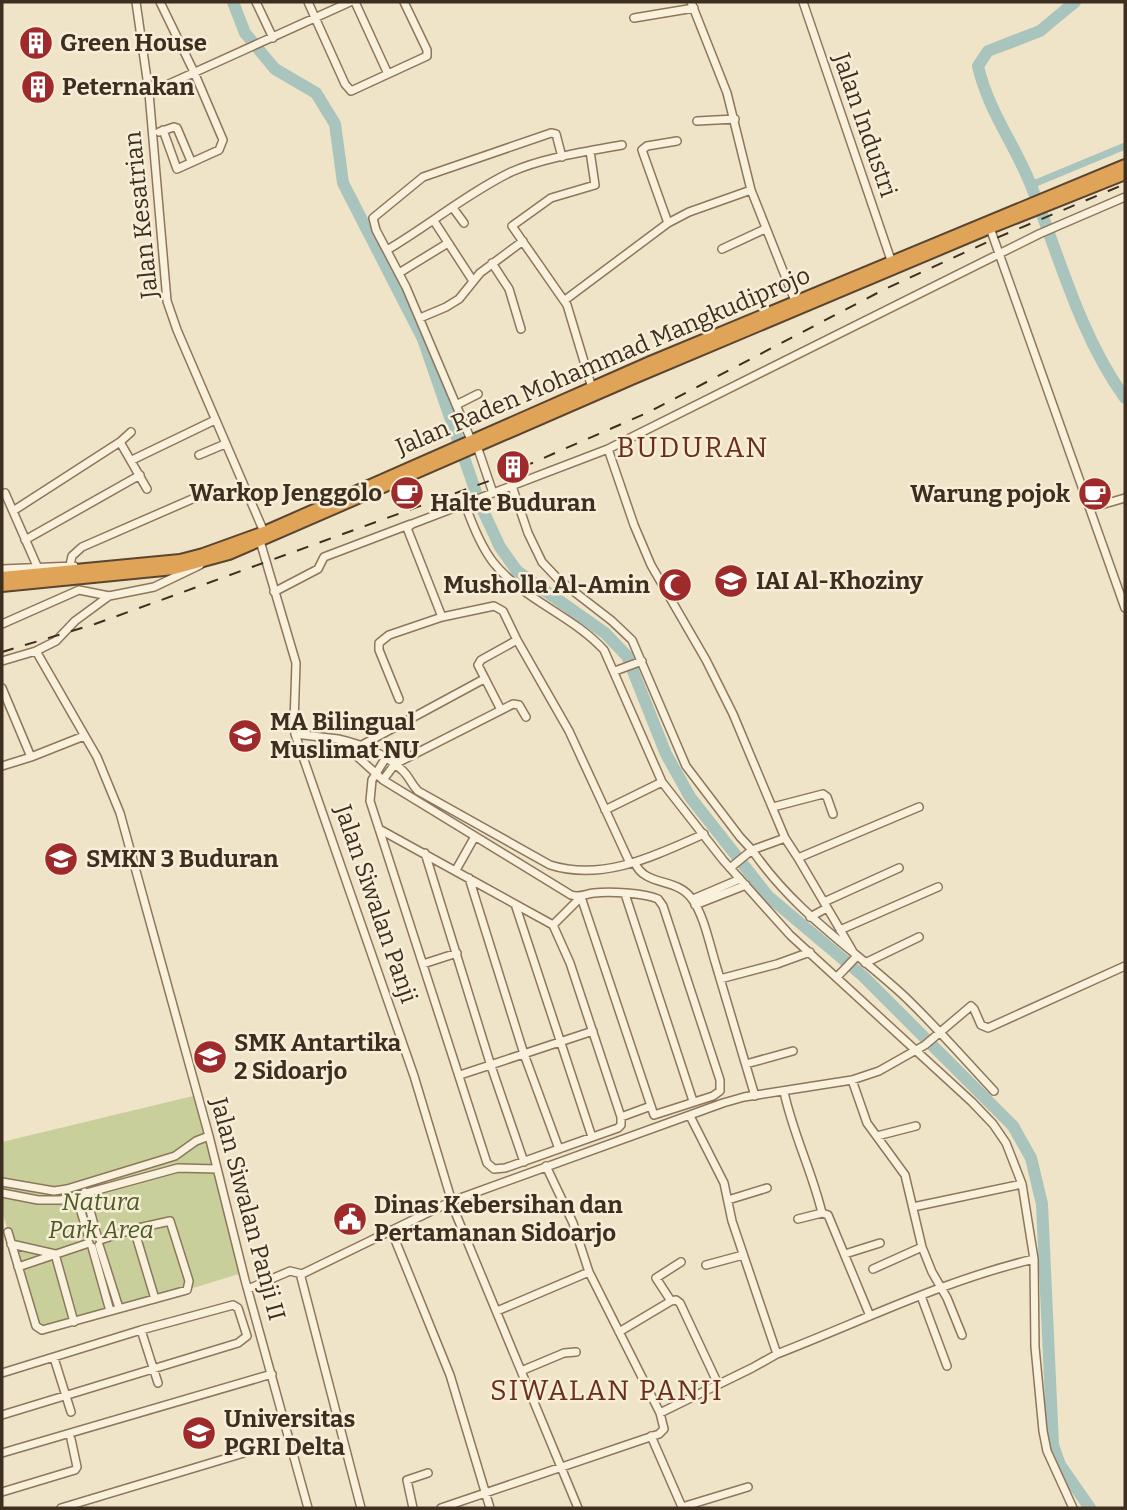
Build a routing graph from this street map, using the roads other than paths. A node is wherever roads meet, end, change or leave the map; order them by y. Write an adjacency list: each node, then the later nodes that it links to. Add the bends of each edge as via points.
1 (136, 2): 15 (street, Jalan Kesatrian)
2 (160, 2): 13 (street)
3 (256, 2): 12 (street)
4 (308, 2): 10 (street)
5 (350, 2): 10 (street)
6 (355, 2): 14 (street)
7 (404, 2): 14 (street, via 427,54)
8 (803, 2): 42 (street, Jalan Industri)
9 (693, 5): 11 (street); 16 (street)
10 (315, 18): 12 (street); 14 (street, via 350,91)
11 (634, 18)
12 (273, 38): 13 (street)
13 (194, 72): 15 (street); 24 (street, via 223,140 219,150)
14 (388, 74)
15 (149, 93): 19 (street, Jalan Kesatrian)
16 (735, 120): 17 (street); 27 (street)
17 (697, 121)
18 (163, 130): 19 (street); 24 (street, via 177,128); 24 (street, via 177,169)
19 (152, 134): 55 (street, Jalan Kesatrian, via 167,301)
20 (677, 141): 34 (street, via 642,150)
21 (622, 145): 22 (street)
22 (590, 151): 23 (street); 37 (street, via 595,185 556,195 516,221 513,228)
23 (562, 157): 30 (street, via 512,172); 40 (street, via 554,132 423,177 374,216)
24 (191, 162)
25 (1125, 165): 29 (highway, Jalan Raden Mohammad Mangkudiprojo)
26 (1125, 174): 29 (highway, Jalan Raden Mohammad Mangkudiprojo)
27 (751, 190): 34 (street); 36 (street)
28 (1125, 197): 41 (street)
29 (1046, 202): 31 (highway, Jalan Raden Mohammad Mangkudiprojo)
30 (453, 208): 32 (street); 33 (street)
31 (1028, 209): 35 (highway, Jalan Raden Mohammad Mangkudiprojo); 42 (highway, Jalan Raden Mohammad Mangkudiprojo)
32 (434, 221): 38 (street); 40 (street)
33 (464, 223)
34 (668, 223): 46 (street)
35 (990, 228): 41 (street); 50 (highway, Jalan Raden Mohammad Mangkudiprojo)
36 (765, 229): 39 (street); 47 (street)
37 (523, 241): 43 (street); 46 (street)
38 (448, 243): 44 (street); 45 (street)
39 (722, 249)
40 (387, 250): 44 (street)
41 (998, 254): 60 (street); 71 (street)
42 (891, 260): 47 (highway, Jalan Raden Mohammad Mangkudiprojo)
43 (492, 263): 45 (street); 49 (street, via 509,289)
44 (400, 273): 48 (street)
45 (473, 281): 48 (street, via 459,299)
46 (565, 300): 52 (street)
47 (794, 301): 50 (highway, Jalan Raden Mohammad Mangkudiprojo)
48 (420, 318): 54 (street)
49 (522, 329)
50 (651, 366): 51 (highway, Jalan Raden Mohammad Mangkudiprojo)
51 (632, 374): 52 (highway, Jalan Raden Mohammad Mangkudiprojo); 59 (highway, Jalan Raden Mohammad Mangkudiprojo)
52 (592, 388): 59 (highway, Jalan Raden Mohammad Mangkudiprojo)
53 (478, 394): 54 (street)
54 (456, 405): 59 (street)
55 (215, 420): 58 (street, Jalan Kesatrian); 62 (street)
56 (131, 432): 57 (street)
57 (121, 442): 62 (street); 72 (street)
58 (225, 443): 61 (street); 74 (street, Jalan Kesatrian)
59 (473, 444): 68 (street); 74 (highway, Jalan Raden Mohammad Mangkudiprojo)
60 (608, 449): 64 (street); 110 (street, via 651,565 733,714)
61 (199, 455)
62 (132, 460): 63 (street)
63 (140, 475): 65 (street); 75 (street)
64 (512, 486): 68 (street); 92 (street, via 542,562 626,633)
65 (147, 489)
66 (5, 493): 72 (street)
67 (206, 493): 77 (street, via 82,547)
68 (489, 495): 70 (street)
69 (1125, 498): 71 (street)
70 (465, 504): 73 (street); 93 (street, via 492,562 597,642)
71 (1090, 508): 86 (street)
72 (13, 511): 75 (street)
73 (412, 524): 84 (street, via 324,556 318,569); 87 (street, via 408,535)
74 (262, 536): 76 (highway, Jalan Raden Mohammad Mangkudiprojo); 80 (highway, Jalan Raden Mohammad Mangkudiprojo, via 180,560); 84 (street, Jalan Siwalan Panji)
75 (25, 540): 78 (street)
76 (210, 560): 82 (highway, Jalan Raden Mohammad Mangkudiprojo, via 174,569); 85 (street, Jalan Raden Mohammad Mangkudiprojo, via 154,587)
77 (70, 565): 78 (street, Jalan Raden Mohammad Mangkudiprojo); 80 (street, Jalan Raden Mohammad Mangkudiprojo)
78 (37, 566): 79 (street, Jalan Raden Mohammad Mangkudiprojo)
79 (2, 569)
80 (91, 569): 82 (highway, Jalan Raden Mohammad Mangkudiprojo)
81 (2, 578): 82 (highway)
82 (18, 580): 83 (highway)
83 (2, 586)
84 (274, 592): 99 (street, Jalan Siwalan Panji, via 296,663)
85 (109, 596): 88 (street, Jalan Raden Mohammad Mangkudiprojo, via 79,590); 90 (street, Jalan Raden Mohammad Mangkudiprojo)
86 (1125, 608)
87 (442, 617): 89 (street, via 497,606); 96 (street, via 389,635 379,643)
88 (2, 624)
89 (517, 640): 94 (street, via 481,660 478,665); 112 (street, via 569,732)
90 (36, 651): 91 (street, Jalan Raden Mohammad Mangkudiprojo); 100 (street, Jalan Siwalan Panji II)
91 (2, 661)
92 (641, 662): 93 (street); 119 (street, via 686,766)
93 (617, 670): 109 (street, via 628,709)
94 (484, 679): 97 (street); 102 (street)
95 (2, 688): 103 (street)
96 (399, 699)
97 (501, 710): 98 (street, via 517,703); 105 (street)
98 (526, 717)
99 (296, 734): 101 (street); 187 (street, Jalan Siwalan Panji, via 414,1076)
100 (84, 736): 103 (street); 165 (street, Jalan Siwalan Panji II, via 120,813)
101 (338, 739): 102 (street); 107 (street)
102 (362, 745): 104 (street)
103 (31, 757): 106 (street)
104 (384, 759): 105 (street); 107 (street)
105 (395, 764): 108 (street); 121 (street, via 418,791 550,865 583,871)
106 (2, 766)
107 (375, 773): 108 (street); 114 (street, via 369,795)
108 (383, 780): 116 (street)
109 (662, 782): 112 (street); 115 (street)
110 (772, 807): 113 (street, via 823,794); 117 (street)
111 (919, 807): 120 (street)
112 (605, 810): 121 (street, via 627,858)
113 (833, 814)
114 (379, 829): 118 (street); 141 (street)
115 (704, 834): 121 (street); 122 (street)
116 (474, 838): 124 (street); 129 (street)
117 (785, 838): 119 (street); 120 (street)
118 (425, 852): 124 (street); 138 (street)
119 (750, 852): 122 (street); 133 (street)
120 (798, 858): 132 (street)
121 (635, 863): 130 (street, via 645,876 673,884)
122 (732, 866): 126 (street)
123 (899, 867): 132 (street)
124 (456, 870): 125 (street)
125 (470, 877): 131 (street); 150 (street)
126 (743, 882): 130 (street); 137 (street)
127 (938, 887): 135 (street)
128 (625, 894): 129 (street); 158 (street); 158 (street, via 654,897 663,906 722,1085 717,1094)
129 (581, 897): 134 (street); 159 (street)
130 (694, 902): 144 (street)
131 (516, 904): 134 (street); 147 (street)
132 (825, 905): 133 (street); 135 (street)
133 (810, 917): 139 (street)
134 (553, 925): 145 (street)
135 (840, 930): 139 (street)
136 (919, 937): 140 (street)
137 (810, 952): 143 (street); 144 (street)
138 (457, 953): 141 (street); 152 (street)
139 (854, 957): 140 (street); 143 (street)
140 (865, 963): 146 (street, via 900,992)
141 (424, 964): 153 (street)
142 (1125, 966): 146 (street, via 988,1028 981,1026 971,1006)
143 (840, 973): 149 (street)
144 (720, 979): 151 (street)
145 (593, 1031): 147 (street); 162 (street)
146 (938, 1035): 149 (street); 155 (street)
147 (561, 1042): 150 (street); 167 (street)
148 (793, 1051): 151 (street)
149 (915, 1051): 154 (street); 176 (street, via 993,1124)
150 (524, 1054): 152 (street); 168 (street)
151 (746, 1065): 157 (street)
152 (491, 1066): 153 (street); 170 (street)
153 (460, 1075): 170 (street, via 485,1159 499,1169)
154 (852, 1080): 156 (street); 166 (street, via 867,1123)
155 (994, 1091)
156 (784, 1092): 157 (street); 189 (street)
157 (755, 1096): 161 (street)
158 (693, 1101): 160 (street)
159 (651, 1106): 160 (street); 162 (street)
160 (654, 1115): 164 (street)
161 (690, 1116): 164 (street); 186 (street)
162 (621, 1117): 167 (street, via 618,1128)
163 (916, 1126): 166 (street)
164 (657, 1127): 171 (street)
165 (209, 1136): 169 (street); 173 (street, Jalan Siwalan Panji II)
166 (877, 1136): 188 (street, via 901,1166)
167 (592, 1137): 168 (street)
168 (559, 1149): 170 (street)
169 (175, 1156): 172 (street); 175 (street)
170 (524, 1162)
171 (546, 1166): 187 (street); 206 (street)
172 (178, 1168): 173 (street); 182 (street)
173 (217, 1170): 209 (street, Jalan Siwalan Panji II)
174 (2, 1182): 177 (street)
175 (83, 1184): 178 (street); 182 (street)
176 (1022, 1184): 188 (street); 201 (street)
177 (14, 1185): 180 (street); 183 (street)
178 (73, 1187): 180 (street); 184 (street)
179 (767, 1188): 186 (street)
180 (40, 1189): 185 (street, via 35,1193)
181 (2, 1193): 183 (street)
182 (86, 1194): 184 (street); 194 (street)
183 (13, 1195): 185 (street)
184 (76, 1196): 185 (street); 194 (street)
185 (38, 1200)
186 (729, 1200): 200 (street)
187 (452, 1202): 192 (street); 215 (street, Jalan Siwalan Panji)
188 (912, 1207): 197 (street)
189 (822, 1213): 190 (street); 199 (street, via 830,1219)
190 (798, 1219)
191 (134, 1229): 194 (street); 211 (street); 211 (street, via 170,1221 183,1259 187,1290)
192 (391, 1230): 207 (street); 245 (street, via 450,1376)
193 (8, 1232): 196 (street)
194 (94, 1242): 198 (street); 213 (street); 214 (street)
195 (880, 1243): 199 (street)
196 (11, 1244): 198 (street); 204 (street)
197 (922, 1247): 205 (street); 208 (street)
198 (55, 1254): 204 (street); 217 (street)
199 (845, 1254): 216 (street)
200 (743, 1255): 203 (street); 224 (street)
201 (1034, 1259): 208 (street); 254 (street, via 1035,1347 1043,1431 1047,1451)
202 (681, 1262): 212 (street, via 656,1276)
203 (706, 1265)
204 (18, 1267): 217 (street, via 38,1329)
205 (873, 1269)
206 (590, 1272): 215 (street); 221 (street)
207 (302, 1274): 209 (street, via 290,1271); 248 (street)
208 (940, 1287): 210 (street); 222 (street)
209 (248, 1289): 218 (street, Jalan Siwalan Panji II)
210 (921, 1296): 216 (street); 226 (street)
211 (155, 1299): 213 (street)
212 (671, 1301): 221 (street); 232 (street, via 680,1303)
213 (119, 1308): 214 (street)
214 (110, 1311): 217 (street)
215 (497, 1311): 228 (street, Jalan Siwalan Panji)
216 (870, 1316): 224 (street)
217 (74, 1322)
218 (258, 1323): 219 (street); 230 (street, Jalan Siwalan Panji II)
219 (244, 1326): 220 (street, via 233,1306); 227 (street, via 244,1340)
220 (141, 1330): 225 (street); 227 (street)
221 (620, 1332): 235 (street)
222 (962, 1335)
223 (576, 1352): 228 (street)
224 (776, 1354): 232 (street)
225 (54, 1357): 229 (street); 233 (street)
226 (947, 1366)
227 (153, 1368): 231 (street); 233 (street)
228 (522, 1371): 241 (street, Jalan Siwalan Panji)
229 (2, 1373)
230 (272, 1374): 240 (street); 247 (street, Jalan Siwalan Panji II)
231 (158, 1383)
232 (718, 1384): 235 (street)
233 (66, 1395): 234 (street); 236 (street)
234 (71, 1412)
235 (660, 1413): 237 (street, via 664,1429)
236 (2, 1415)
237 (651, 1436): 241 (street); 253 (street)
238 (71, 1439): 244 (street, via 75,1469)
239 (244, 1452): 246 (street)
240 (2, 1453)
241 (560, 1467): 245 (street); 252 (street, Jalan Siwalan Panji)
242 (428, 1473): 249 (street, via 407,1480)
243 (748, 1487): 253 (street)
244 (2, 1492)
245 (486, 1493): 250 (street); 251 (street)
246 (61, 1508)
247 (307, 1508)
248 (361, 1508)
249 (413, 1508)
250 (441, 1508)
251 (490, 1508)
252 (578, 1508)
253 (682, 1508)
254 (1073, 1508)

